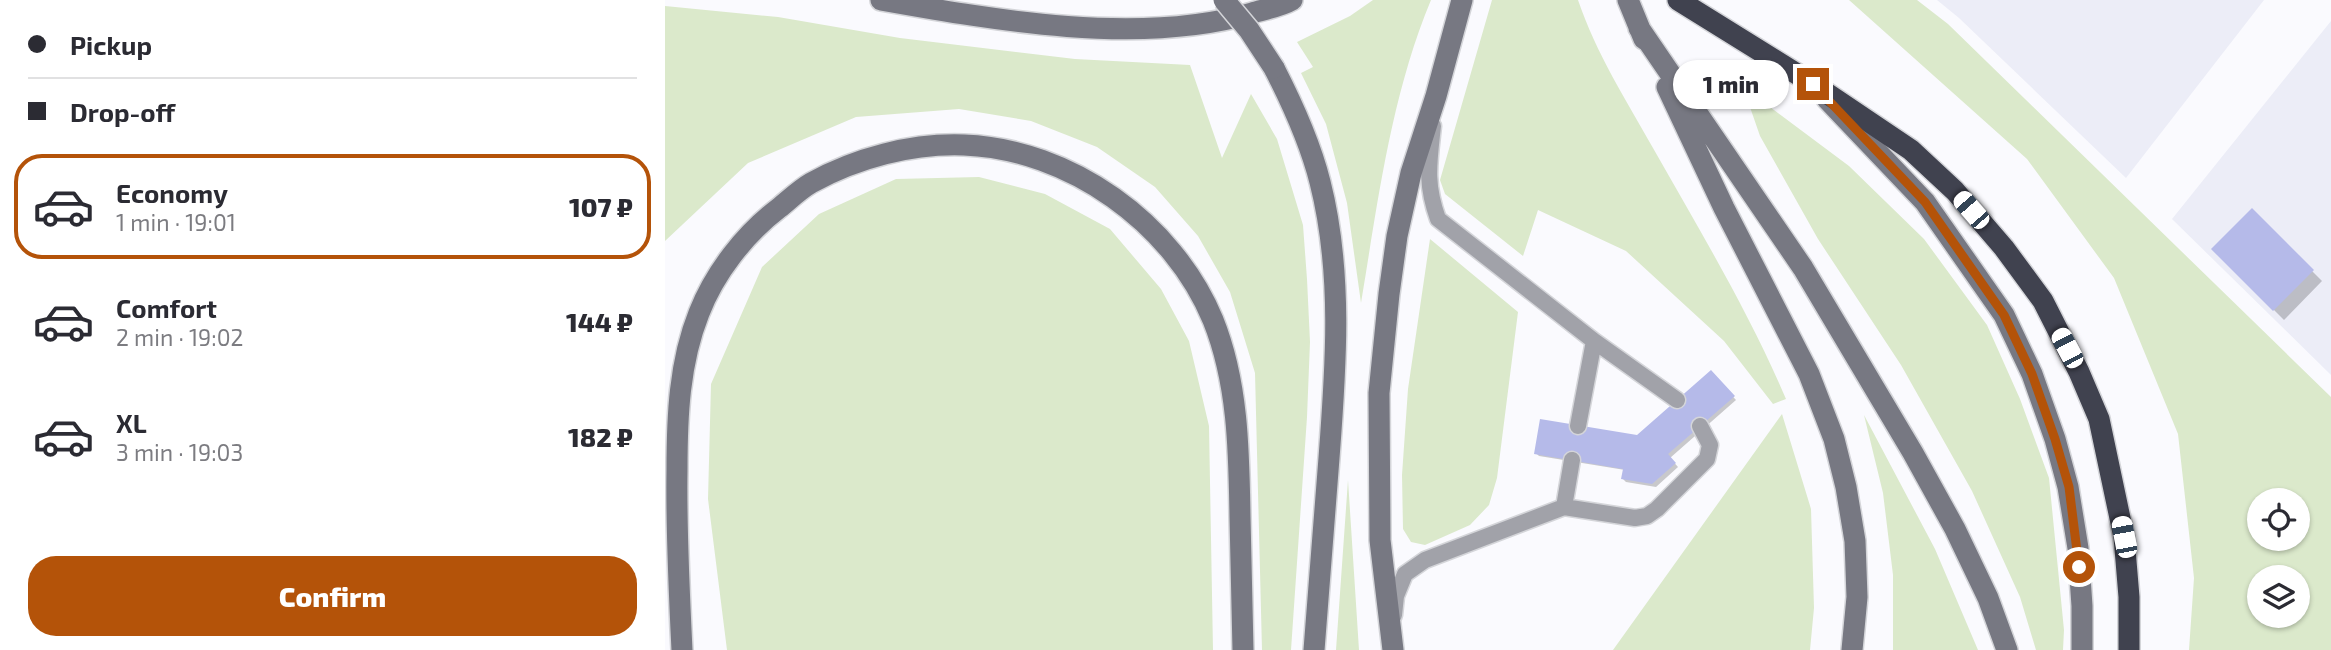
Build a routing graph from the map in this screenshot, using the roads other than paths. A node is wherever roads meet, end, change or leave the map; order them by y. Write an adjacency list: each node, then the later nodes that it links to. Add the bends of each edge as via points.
1 (881, 0): 3 (main road, via 1052,24 1177,29 1234,19)
2 (1224, 0): 19 (main road, bridge, via 1274,68 1293,105 1320,182 1333,265 1333,394)
3 (1292, 0)
4 (1462, 0): 9 (main road)
5 (1628, 0): 7 (main road)
6 (1678, 0): 8 (highway)
7 (1639, 28): 20 (main road, via 1809,374 1834,439 1855,541 1857,597); 21 (main road, via 1803,268 1879,395 1955,529)
8 (1813, 84): 22 (main road, via 1925,202 2004,315 2032,374 2069,487 2078,548); 23 (highway, via 1911,150 1955,191 2043,301 2099,419 2124,537)
9 (1436, 96): 10 (lane, via 1428,176 1438,219); 16 (main road, via 1397,236 1379,393 1380,540)
10 (1594, 341): 11 (lane); 12 (lane)
11 (1677, 400)
12 (1578, 426)
13 (1700, 426): 15 (lane, via 1710,445 1707,458 1647,516)
14 (1572, 460): 15 (lane)
15 (1564, 507): 16 (lane, via 1426,560 1405,574 1396,596)
16 (1393, 646)
17 (681, 650): 18 (main road, via 677,423 683,366 699,312 726,263 760,222 809,184 858,162 907,149 964,145 1014,152 1065,170 1110,194 1150,226 1188,271 1228,367 1236,417)
18 (1243, 650)
19 (1314, 650)
20 (1852, 650)
21 (2007, 650)
22 (2082, 650)
23 (2129, 650)

